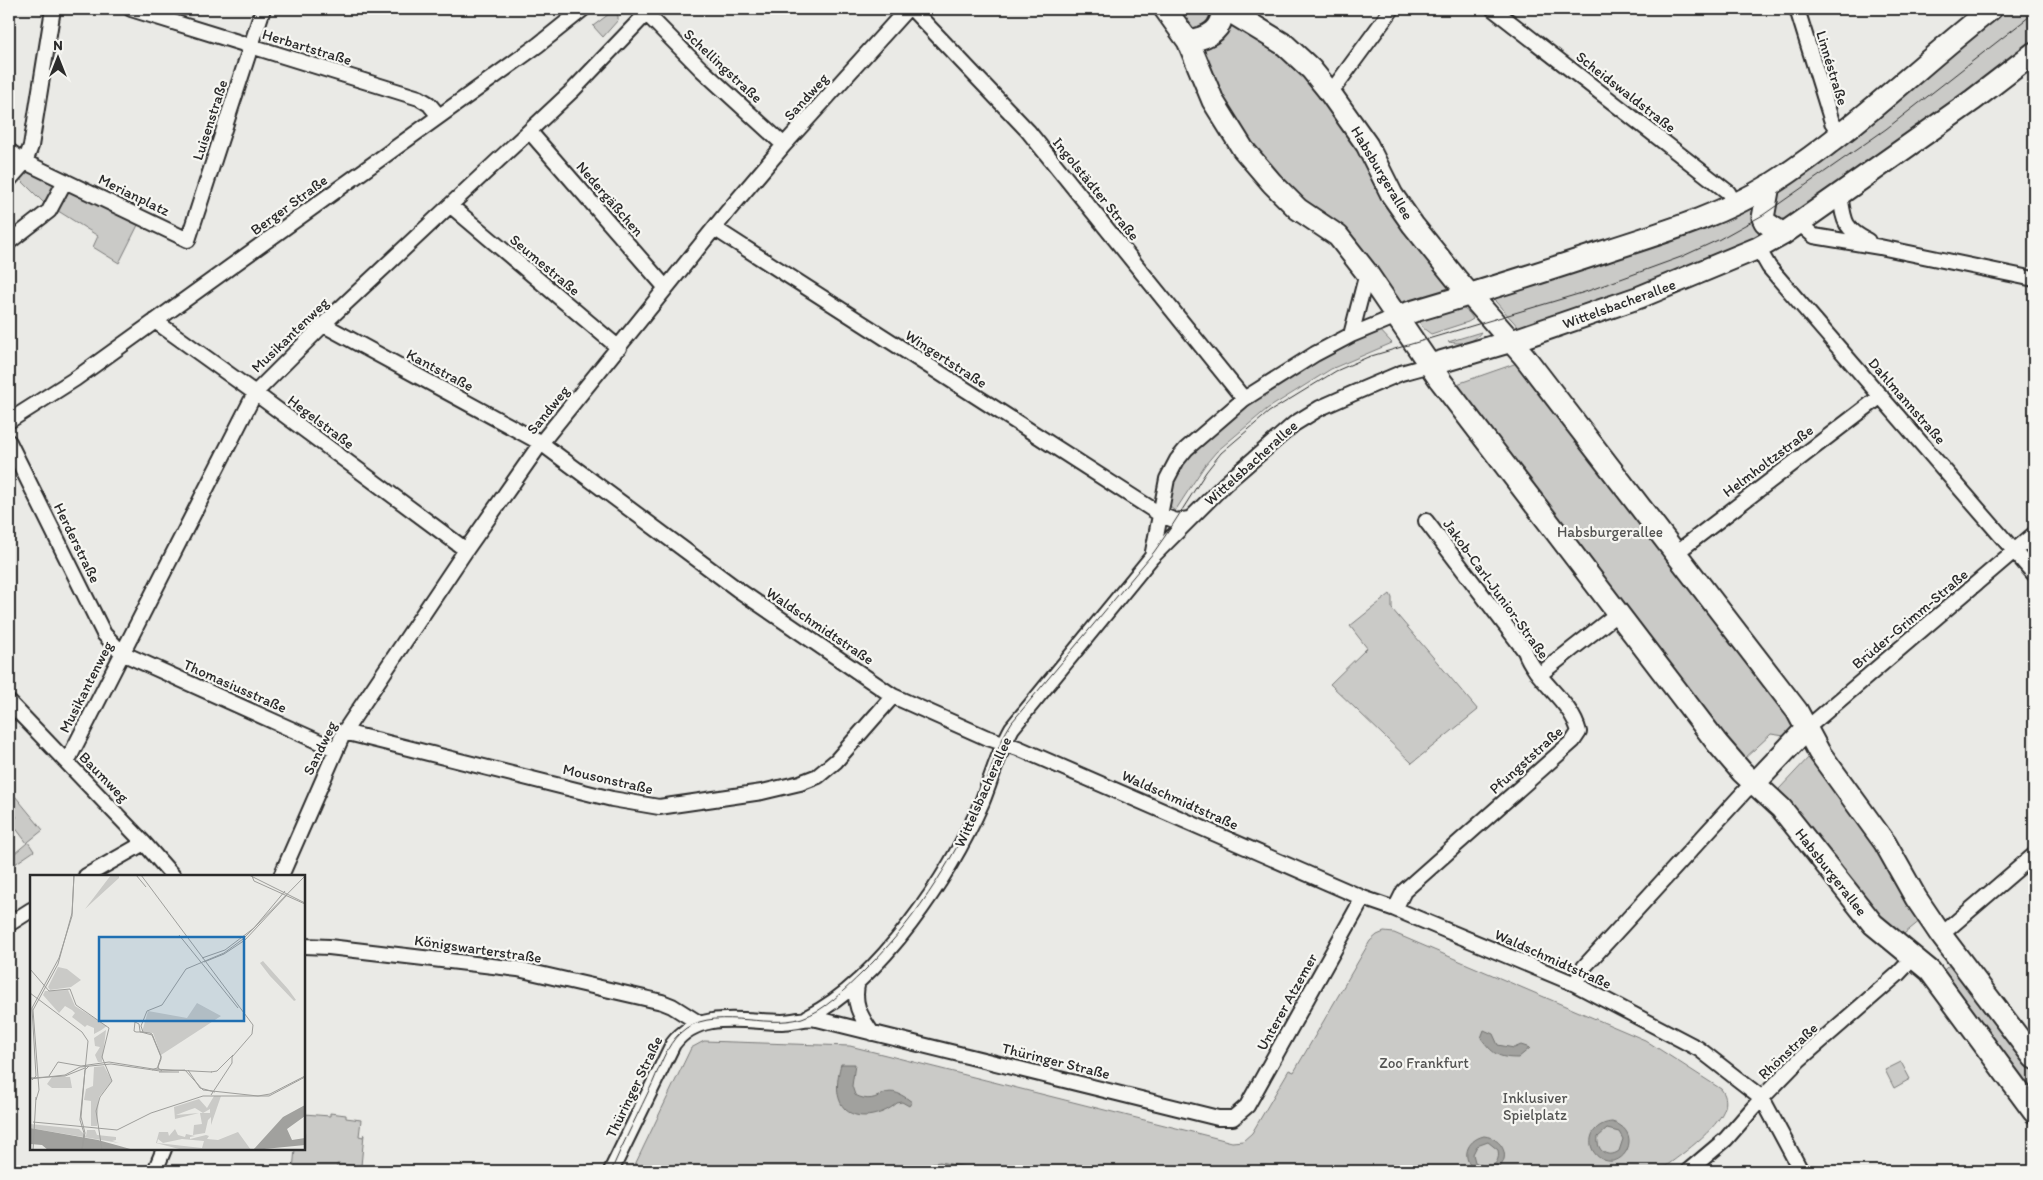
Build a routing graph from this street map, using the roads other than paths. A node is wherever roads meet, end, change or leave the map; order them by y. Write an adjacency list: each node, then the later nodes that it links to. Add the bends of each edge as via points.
1 (53, 9): 23 (street, via 32,146)
2 (131, 9): 15 (street, Herbartstraße)
3 (263, 9): 15 (street, Luisenstraße)
4 (583, 9): 18 (street, Berger Straße)
5 (906, 9): 21 (street, Sandweg)
6 (912, 9): 52 (street, Ingolstädter Straße, via 1028,131)
7 (1166, 9): 14 (main road, Habsburgerallee)
8 (1224, 9): 14 (main road, via 1223,18 1212,34); 17 (main road, Habsburgerallee, via 1285,45)
9 (1392, 9): 17 (street, via 1338,84)
10 (1493, 9): 28 (street, Scheidswaldstraße, via 1728,192)
11 (1797, 9): 20 (street, Linnéstraße, via 1832,122)
12 (1991, 9): 20 (main road, Wittelsbacherallee)
13 (645, 12): 19 (street, Musikantenweg, via 574,90); 21 (street, Schellingstraße)
14 (1188, 41): 36 (main road, Habsburgerallee, via 1213,101 1243,149 1298,209 1338,236)
15 (251, 47): 18 (street, Herbartstraße, via 419,98); 32 (street, Luisenstraße)
16 (2034, 53): 27 (main road, Wittelsbacherallee)
17 (1328, 90): 39 (main road, Habsburgerallee, via 1367,145 1392,195)
18 (439, 116): 42 (street, Berger Straße)
19 (530, 132): 29 (street, Musikantenweg); 38 (street, Nedergäßchen)
20 (1840, 134): 26 (main road, Wittelsbacherallee)
21 (784, 145): 30 (street, Sandweg)
22 (9, 151): 23 (street, Merianplatz)
23 (25, 162): 24 (street); 25 (street, Merianplatz)
24 (9, 180)
25 (65, 181): 32 (street, Merianplatz); 33 (street, via 49,210)
26 (1770, 185): 28 (main road, Wittelsbacherallee); 31 (main road, via 1763,218 1765,222)
27 (1840, 194): 31 (main road, Wittelsbacherallee); 34 (street, via 1847,226 1853,233)
28 (1735, 204): 39 (main road, Wittelsbacherallee, via 1655,236)
29 (451, 206): 43 (street, Musikantenweg); 47 (street, Seumestraße)
30 (714, 228): 38 (street, Sandweg); 56 (street, Wingertstraße)
31 (1791, 229): 34 (street); 35 (main road, Wittelsbacherallee)
32 (188, 240)
33 (9, 242)
34 (1880, 247): 37 (street)
35 (1758, 248): 46 (main road, Wittelsbacherallee, via 1666,287); 51 (street, Dahlmannstraße, via 1770,267)
36 (1367, 273): 41 (main road, Habsburgerallee); 44 (street)
37 (2034, 279)
38 (666, 288): 47 (street, Sandweg)
39 (1471, 295): 40 (main road, Habsburgerallee); 41 (main road, Wittelsbacherallee)
40 (1490, 315): 46 (main road, Habsburgerallee); 48 (main road, via 1489,329)
41 (1397, 316): 44 (street, Wittelsbacherallee); 45 (main road, Habsburgerallee)
42 (155, 322): 50 (street, Hegelstraße); 53 (street, Berger Straße, via 76,379)
43 (324, 325): 50 (street, Musikantenweg); 55 (street, Kantstraße)
44 (1351, 335): 52 (street, Wittelsbacherallee)
45 (1410, 335): 48 (main road, via 1438,348); 49 (main road, Habsburgerallee)
46 (1512, 341): 48 (main road, Wittelsbacherallee); 62 (main road, Habsburgerallee)
47 (619, 348): 55 (street, Sandweg)
48 (1471, 353): 49 (main road, Wittelsbacherallee)
49 (1430, 365): 57 (street, Wittelsbacherallee, via 1401,373 1304,417); 65 (main road, Habsburgerallee)
50 (255, 393): 60 (street, Hegelstraße); 66 (street, Musikantenweg)
51 (1881, 396): 61 (street, Dahlmannstraße); 62 (street, Helmholtzstraße)
52 (1244, 399): 56 (street, Wittelsbacherallee, via 1177,460 1166,483)
53 (9, 421)
54 (9, 442): 66 (street, Herderstraße, via 104,634)
55 (541, 443): 60 (street, Sandweg); 68 (street, Waldschmidtstraße, via 737,589)
56 (1160, 515): 57 (street, via 1178,521); 63 (street, Wittelsbacherallee)
57 (1189, 519): 63 (street, Wittelsbacherallee)
58 (1426, 521): 67 (street, Jakob-Carl-Junior-Straße, via 1525,651 1529,663)
59 (2034, 534): 61 (street, Brüder-Grimm-Straße)
60 (466, 550): 71 (street, Sandweg)
61 (2015, 551): 64 (street, Dahlmannstraße); 70 (street, Brüder-Grimm-Straße)
62 (1676, 553): 70 (main road, Habsburgerallee)
63 (1151, 558): 72 (street, Wittelsbacherallee, via 1015,723)
64 (2034, 574)
65 (1618, 613): 67 (street); 77 (main road, Habsburgerallee, via 1718,743)
66 (122, 653): 74 (street, Thomasiusstraße); 76 (street, Musikantenweg)
67 (1539, 675): 84 (street, Pfungststraße, via 1576,719 1578,732 1573,741 1404,891)
68 (893, 696): 71 (street, Mousonstraße, via 836,761 818,776 800,784 762,792 659,807 612,799); 72 (street, Waldschmidtstraße)
69 (9, 702): 76 (street, Baumweg)
70 (1807, 728): 73 (main road); 75 (main road, Habsburgerallee)
71 (344, 732): 74 (street, Sandweg)
72 (1003, 743): 83 (street, Waldschmidtstraße); 90 (street, Wittelsbacherallee, via 981,803 953,858 913,919)
73 (1790, 746): 75 (main road, via 1807,744); 77 (main road)
74 (335, 749): 82 (street, Sandweg)
75 (1819, 752): 87 (main road, Habsburgerallee, via 1885,844)
76 (67, 762): 78 (street, Baumweg)
77 (1755, 783): 89 (main road, Habsburgerallee, via 1782,808 1872,924); 91 (street, via 1584,968)
78 (144, 843): 80 (street); 81 (street, Baumweg)
79 (2034, 855): 87 (street)
80 (88, 875)
81 (172, 875)
82 (280, 875)
83 (1363, 898): 84 (street, Waldschmidtstraße); 98 (street, Unterer Atzemer, via 1248,1106)
84 (1395, 909): 91 (street, Waldschmidtstraße)
85 (30, 911): 86 (street)
86 (9, 924)
87 (1941, 935): 95 (main road, Habsburgerallee)
88 (305, 946): 93 (street, Königswarterstraße, via 518,969 662,1002)
89 (1914, 957): 96 (street, Rhönstraße, via 1799,1060); 97 (main road, Habsburgerallee, via 1930,971)
90 (858, 981): 92 (street, Wittelsbacherallee); 94 (street, via 856,1005)
91 (1575, 984): 96 (street, Waldschmidtstraße, via 1699,1049)
92 (808, 1017): 93 (street, Thüringer Straße, via 789,1022 720,1020); 94 (street, Thüringer Straße)
93 (699, 1023): 101 (street, Thüringer Straße, via 682,1034 670,1048)
94 (872, 1033): 98 (street, Thüringer Straße, via 1218,1118)
95 (2034, 1058)
96 (1762, 1098): 102 (street, Rhönstraße, via 1726,1139); 103 (street, Waldschmidtstraße)
97 (2034, 1112)
98 (1233, 1118)
99 (164, 1150): 100 (street)
100 (155, 1171)
101 (611, 1171)
102 (1688, 1171)
103 (1801, 1171)

